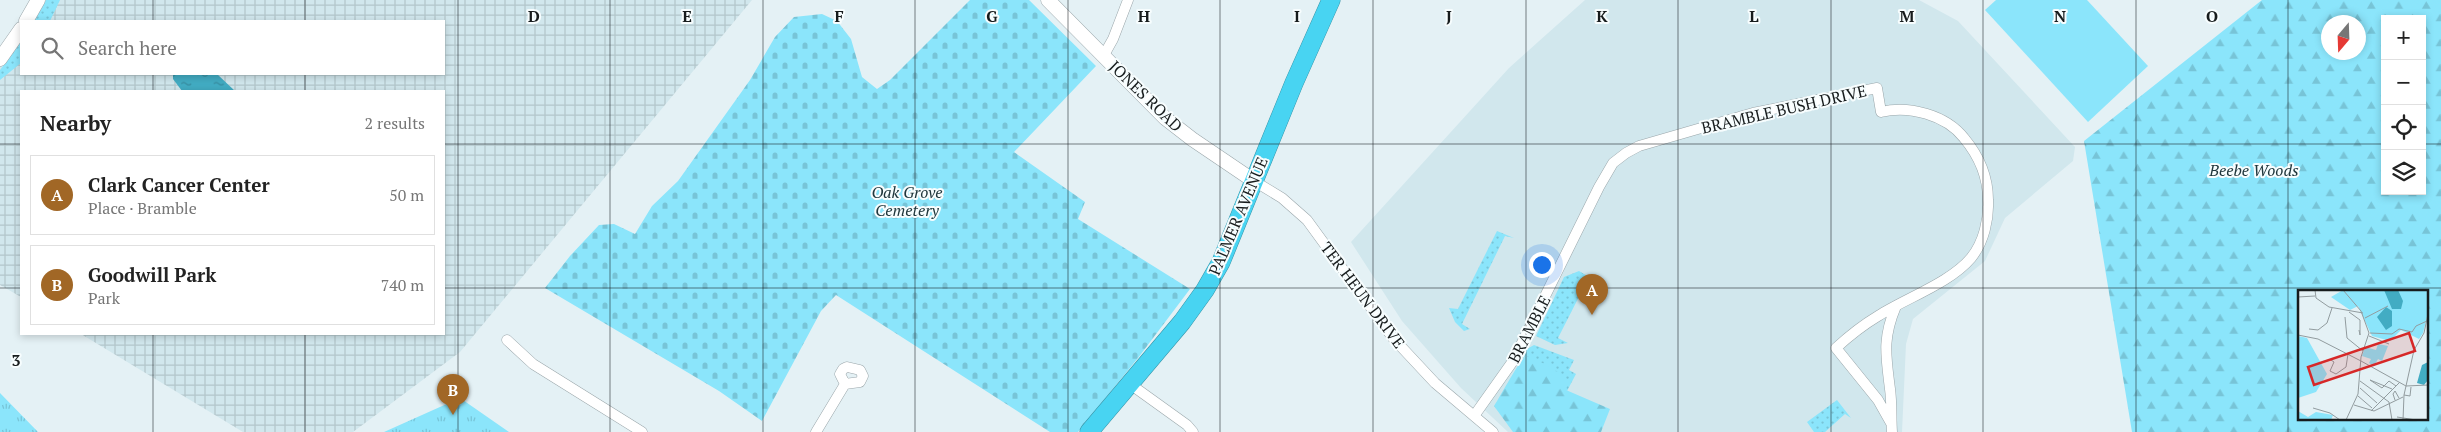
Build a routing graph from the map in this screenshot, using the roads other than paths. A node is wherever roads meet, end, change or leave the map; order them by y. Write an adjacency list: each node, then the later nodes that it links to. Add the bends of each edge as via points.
1 (38, 0): 5 (main road)
2 (1048, 0): 7 (main road, JONES ROAD)
3 (1128, 0): 7 (street)
4 (1331, 0): 9 (highway, PALMER AVENUE)
5 (27, 20)
6 (20, 30): 8 (main road)
7 (1104, 55): 9 (main road, JONES ROAD, via 1147,102 1179,130)
8 (0, 59)
9 (1254, 181): 14 (highway, PALMER AVENUE, via 1230,242 1205,290); 15 (street, TER HEUN DRIVE, via 1282,198 1307,220 1393,338 1435,383)
10 (1588, 209): 11 (street, BRAMBLE BUSH DRIVE, via 1613,163 1639,146 1753,112 1877,88 1881,112 1903,109 1923,113 1961,134 1981,164 1988,197 1984,232 1971,258 1948,276); 15 (street, BRAMBLE, via 1513,361)
11 (1896, 306): 16 (street, via 1885,355); 16 (street, BRAMBLE BUSH DRIVE, via 1836,348 1878,400)
12 (507, 340): 17 (street, via 533,364)
13 (845, 384): 18 (street)
14 (1130, 384): 19 (highway, PALMER AVENUE); 20 (street)
15 (1474, 416): 21 (street, TER HEUN DRIVE)
16 (1892, 428)
17 (642, 432)
18 (816, 432)
19 (1090, 432)
20 (1193, 432)
21 (1493, 432)

